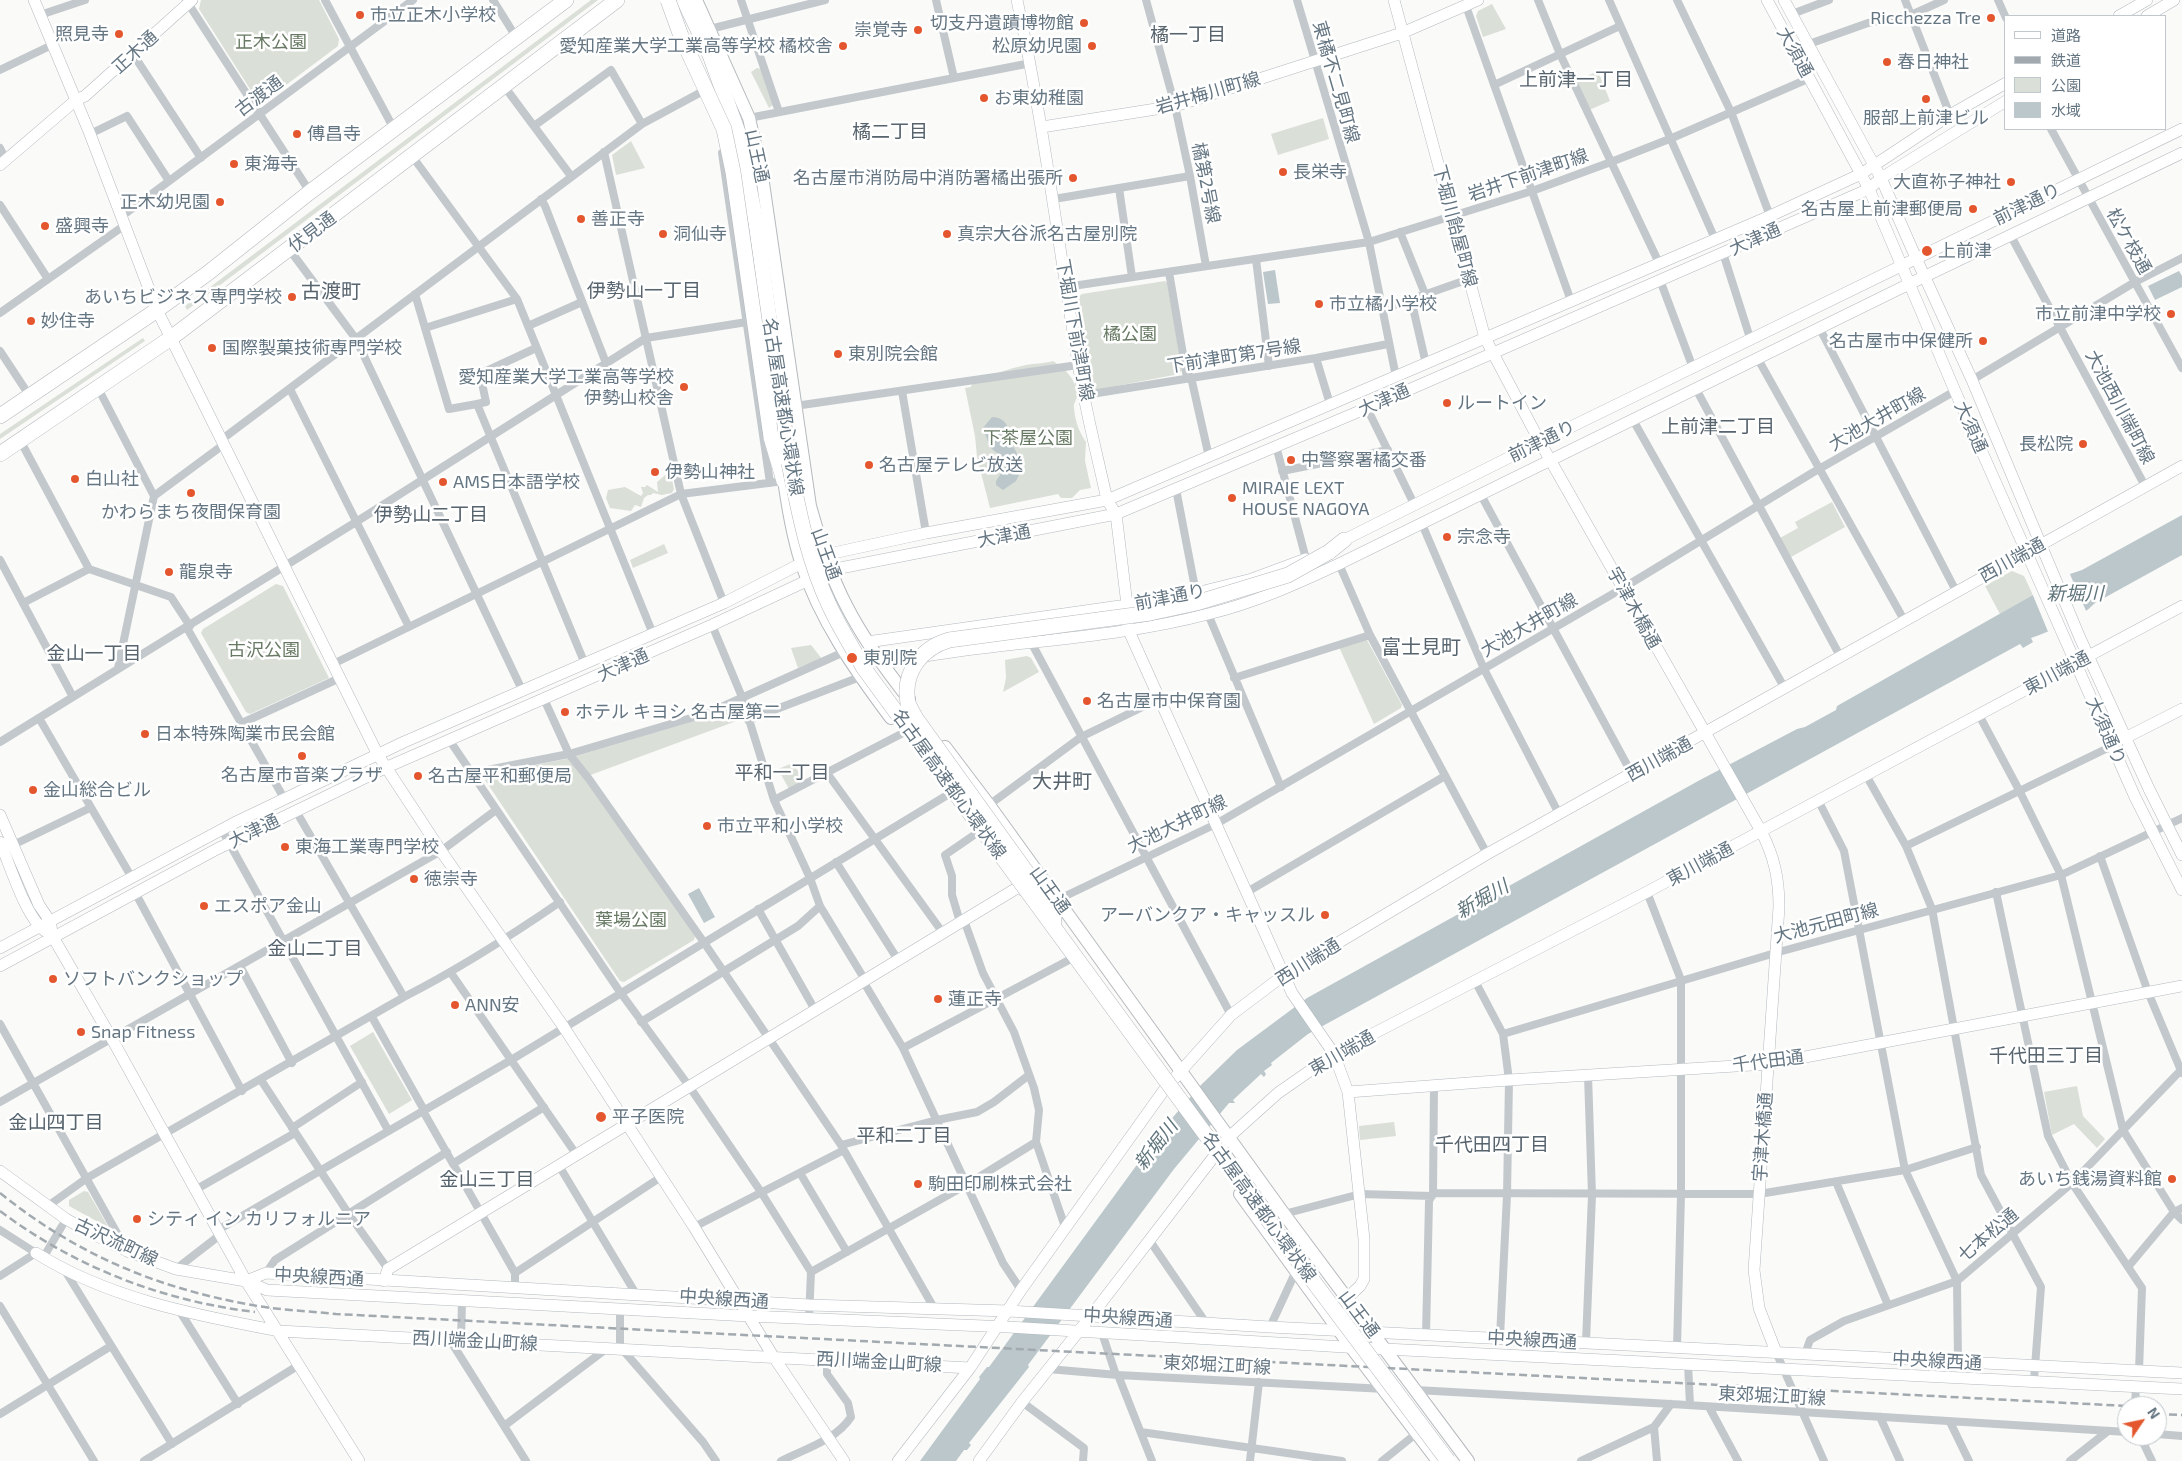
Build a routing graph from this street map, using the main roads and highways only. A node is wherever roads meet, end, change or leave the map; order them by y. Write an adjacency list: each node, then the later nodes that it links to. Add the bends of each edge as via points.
1 (566, 0): 6 (highway, 伏見通, via 310,192 208,273)
2 (617, 0): 7 (highway, 伏見通, via 171,338)
3 (669, 0): 8 (highway, bridge, via 681,36 724,129 733,172); 8 (main road, 山王通, via 728,129 740,181)
4 (684, 0): 10 (highway, 名古屋高速都心環状線, bridge, via 710,55 739,135 756,223 789,463 799,514 827,599 864,667)
5 (696, 0): 13 (main road, 山王通, via 750,118 762,176 810,506 824,555 846,606 882,664 989,805 1284,1214)
6 (0, 416)
7 (0, 454)
8 (777, 482): 11 (main road, 山王通, via 809,580 844,652 860,677)
9 (1344, 540): 10 (highway, bridge, via 1288,575 1196,603 1150,613 949,640 921,655 911,671 908,703 1053,908)
10 (1054, 927): 12 (highway, 名古屋高速都心環状線, bridge)
11 (1438, 1461)
12 (1448, 1461)
13 (1468, 1461)

